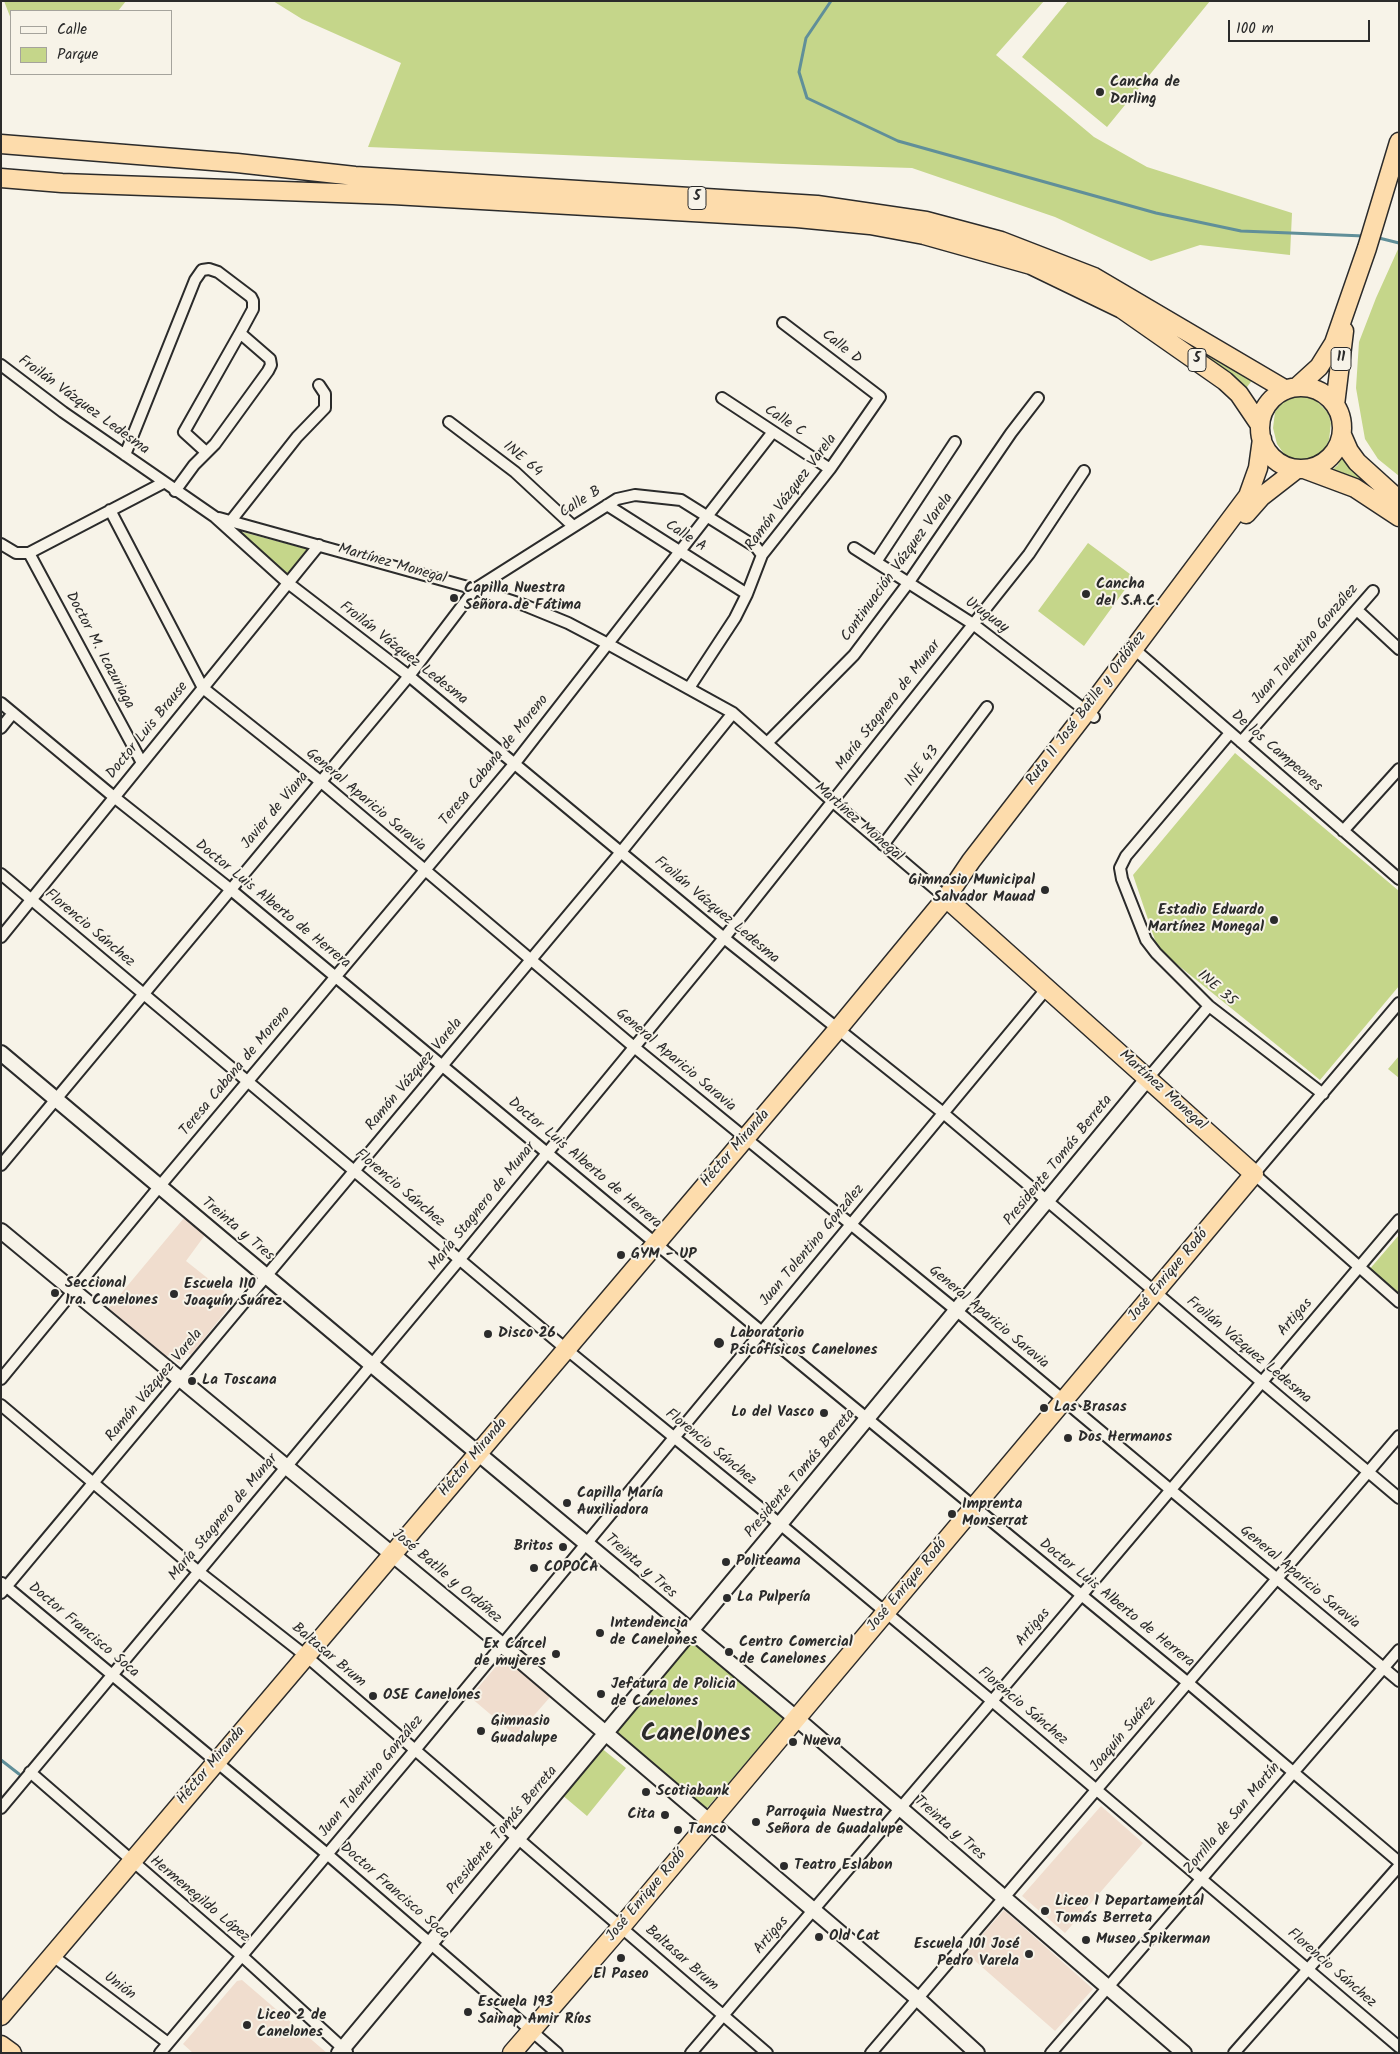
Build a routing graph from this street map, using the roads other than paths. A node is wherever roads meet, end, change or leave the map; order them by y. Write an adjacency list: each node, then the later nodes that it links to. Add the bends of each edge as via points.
1 (1399, 142): 4 (highway, 11)
2 (1, 144): 9 (highway, 5, via 355,176 817,205 926,221 1001,241 1094,277)
3 (1, 178): 15 (highway, 5, via 787,217 870,225 924,235 1031,265 1122,309 1225,381 1239,394)
4 (1345, 313): 9 (highway, 11, via 1327,356 1319,367); 13 (highway, 11)
5 (783, 323): 11 (street, Calle D)
6 (240, 334): 19 (street, via 184,432); 19 (street, via 270,359 271,364); 20 (street, via 253,309 253,301 218,272 202,270 195,280)
7 (1, 365): 20 (street, Froilán Vázquez Ledesma)
8 (319, 385): 32 (street, via 325,394 325,408)
9 (1292, 389): 13 (highway, via 1319,391); 15 (highway, via 1271,400 1262,416)
10 (722, 398): 16 (street, Calle C)
11 (880, 398): 21 (street, Ramón Vázquez Varela)
12 (1038, 398): 41 (street, Continuación Vázquez Varela)
13 (1335, 405): 17 (highway, via 1340,414)
14 (449, 422): 33 (street, INE 64, via 515,472)
15 (1261, 432): 22 (highway, via 1271,456 1278,462); 50 (highway, Ruta 11 José Batlle y Ordóñez, via 1258,468 1248,496)
16 (772, 433): 21 (street, Calle C); 29 (street, Teresa Cabana de Moreno)
17 (1342, 435): 22 (highway, via 1335,452 1321,464); 26 (highway, via 1356,462)
18 (955, 442): 40 (street)
19 (206, 452): 25 (street)
20 (125, 455): 24 (street, Froilán Vázquez Ledesma)
21 (830, 469): 39 (street, Ramón Vázquez Varela)
22 (1300, 469): 31 (highway, via 1355,488); 50 (highway, Ruta 11 José Batlle y Ordóñez, via 1251,507)
23 (1084, 471): 47 (street, María Stagnero de Munar, via 1029,554)
24 (164, 483): 25 (street, Froilán Vázquez Ledesma); 28 (street)
25 (175, 491): 30 (street, Froilán Vázquez Ledesma)
26 (1399, 500)
27 (607, 505): 29 (street, Calle B, via 635,495 650,496 681,500); 33 (street, Calle B); 37 (street, Calle A)
28 (110, 510): 38 (street); 52 (street, General Aparicio Saravia)
29 (708, 516): 37 (street, Teresa Cabana de Moreno); 39 (street, Calle B, via 756,547)
30 (215, 517): 32 (street, Martínez Monegal); 42 (street, Froilán Vázquez Ledesma)
31 (1399, 517)
32 (230, 522): 35 (street, Martínez Monegal)
33 (573, 526): 43 (street, Calle B)
34 (1, 544): 38 (street, via 16,553)
35 (319, 545): 42 (street, Doctor Luis Brause); 43 (street, Martínez Monegal)
36 (854, 548): 40 (street, Uruguay)
37 (680, 551): 45 (street, Calle A); 48 (street, Teresa Cabana de Moreno)
38 (29, 553): 63 (street, Doctor M. Icazuriaga)
39 (762, 555): 45 (street, Ramón Vázquez Varela)
40 (876, 562): 41 (street, Uruguay)
41 (909, 582): 47 (street, Uruguay); 62 (street, Continuación Vázquez Varela, via 854,655)
42 (288, 583): 51 (street, Froilán Vázquez Ledesma); 52 (street, Doctor Luis Brause)
43 (476, 589): 48 (street, Martínez Monegal, via 550,616); 51 (street, Javier de Viana)
44 (1373, 591): 46 (street, Juan Tolentino González)
45 (747, 594): 53 (street, Ramón Vázquez Varela)
46 (1356, 610): 49 (street); 61 (street, Juan Tolentino González)
47 (973, 624): 58 (street, Uruguay); 68 (street, María Stagnero de Munar)
48 (608, 644): 53 (street, Martínez Monegal); 64 (street, Teresa Cabana de Moreno)
49 (1399, 649)
50 (1137, 652): 58 (highway, Ruta 11 José Batlle y Ordóñez); 60 (street, De los Campeones)
51 (409, 676): 64 (street, Froilán Vázquez Ledesma); 66 (street, Javier de Viana)
52 (203, 688): 63 (street, Doctor Luis Brause); 66 (street, General Aparicio Saravia)
53 (689, 688): 57 (street, Martínez Monegal)
54 (1, 703): 56 (street, Doctor Luis Alberto de Herrera)
55 (987, 707): 70 (street, INE 43)
56 (13, 713): 59 (street); 67 (street, Doctor Luis Alberto de Herrera)
57 (733, 713): 62 (street, Martínez Monegal); 71 (street, Ramón Vázquez Varela)
58 (1090, 714): 77 (highway, Ruta 11 José Batlle y Ordóñez, via 971,861)
59 (1, 728)
60 (1230, 733): 61 (street, De los Campeones); 85 (street, INE 35, via 1126,856 1120,868 1146,940)
61 (1241, 742): 69 (street, De los Campeones)
62 (767, 743): 68 (street, Martínez Monegal)
63 (142, 763): 67 (street, Doctor Luis Brause)
64 (515, 763): 71 (street, Froilán Vázquez Ledesma); 72 (street, Teresa Cabana de Moreno)
65 (1399, 769): 69 (street)
66 (320, 781): 72 (street, General Aparicio Saravia); 75 (street, Javier de Viana)
67 (114, 798): 75 (street, Doctor Luis Alberto de Herrera); 76 (street, Doctor Luis Brause)
68 (832, 801): 70 (street, Martínez Monegal); 79 (street, María Stagnero de Munar)
69 (1343, 831): 74 (street, De los Campeones)
70 (883, 845): 77 (street, Martínez Monegal)
71 (621, 852): 79 (street, Froilán Vázquez Ledesma); 80 (street, Ramón Vázquez Varela)
72 (424, 870): 80 (street, General Aparicio Saravia); 81 (street, Teresa Cabana de Moreno)
73 (1, 874): 76 (street, Florencio Sánchez)
74 (1399, 879)
75 (230, 889): 81 (street, Doctor Luis Alberto de Herrera); 83 (street, Javier de Viana)
76 (32, 900): 78 (street, Doctor Luis Brause); 83 (street, Florencio Sánchez)
77 (949, 901): 82 (highway, Martínez Monegal); 86 (highway, Héctor Miranda)
78 (1, 937)
79 (724, 938): 86 (street, Froilán Vázquez Ledesma); 87 (street, María Stagnero de Munar)
80 (531, 960): 87 (street, General Aparicio Saravia); 89 (street, Ramón Vázquez Varela)
81 (335, 976): 89 (street, Doctor Luis Alberto de Herrera); 91 (street, Teresa Cabana de Moreno)
82 (1047, 988): 90 (highway, Martínez Monegal); 94 (street, Juan Tolentino González)
83 (143, 994): 91 (street, Florencio Sánchez); 93 (street, Javier de Viana)
84 (1399, 1003): 92 (street, José Enrique Rodó)
85 (1209, 1006): 90 (street, Presidente Tomás Berreta); 92 (street, INE 35)
86 (838, 1030): 94 (street, Froilán Vázquez Ledesma); 95 (highway, Héctor Miranda)
87 (634, 1046): 95 (street, General Aparicio Saravia); 96 (street, María Stagnero de Munar)
88 (1, 1053): 93 (street, Treinta y Tres)
89 (443, 1066): 96 (street, Doctor Luis Alberto de Herrera); 98 (street, Ramón Vázquez Varela)
90 (1148, 1078): 99 (highway, Martínez Monegal); 101 (street, Presidente Tomás Berreta)
91 (248, 1082): 98 (street, Florencio Sánchez); 100 (street, Teresa Cabana de Moreno)
92 (1323, 1094): 99 (street, José Enrique Rodó)
93 (56, 1099): 97 (street, Javier de Viana); 100 (street, Treinta y Tres)
94 (942, 1112): 101 (street, Froilán Vázquez Ledesma); 103 (street, Juan Tolentino González)
95 (746, 1139): 103 (street, General Aparicio Saravia); 105 (highway, Héctor Miranda)
96 (548, 1152): 105 (street, Doctor Luis Alberto de Herrera); 106 (street, María Stagnero de Munar)
97 (1, 1165)
98 (354, 1171): 106 (street, Florencio Sánchez); 108 (street, Ramón Vázquez Varela)
99 (1254, 1174): 107 (street, Martínez Monegal); 110 (highway, José Enrique Rodó)
100 (159, 1186): 108 (street, Treinta y Tres); 109 (street, Teresa Cabana de Moreno)
101 (1046, 1202): 110 (street, Froilán Vázquez Ledesma); 112 (street, Presidente Tomás Berreta)
102 (1399, 1220): 107 (street, Artigas)
103 (851, 1224): 112 (street, General Aparicio Saravia); 113 (street, Juan Tolentino González)
104 (1, 1231): 109 (street, José Batlle y Ordóñez)
105 (656, 1243): 113 (street, Doctor Luis Alberto de Herrera); 114 (highway, Héctor Miranda)
106 (460, 1259): 114 (street, Florencio Sánchez); 115 (street, María Stagnero de Munar)
107 (1359, 1267): 111 (street, Martínez Monegal); 118 (street, Artigas)
108 (266, 1276): 115 (street, Treinta y Tres); 117 (street, Ramón Vázquez Varela)
109 (73, 1290): 116 (street, Teresa Cabana de Moreno); 117 (street, José Batlle y Ordóñez)
110 (1156, 1291): 118 (street, Froilán Vázquez Ledesma); 119 (highway, José Enrique Rodó)
111 (1399, 1302)
112 (957, 1311): 119 (street, General Aparicio Saravia); 121 (street, Presidente Tomás Berreta)
113 (762, 1332): 121 (street, Doctor Luis Alberto de Herrera); 123 (street, Juan Tolentino González)
114 (566, 1349): 123 (street, Florencio Sánchez); 124 (highway, Héctor Miranda)
115 (372, 1365): 124 (street, Treinta y Tres); 125 (street, María Stagnero de Munar)
116 (1, 1379)
117 (180, 1379): 125 (street, José Batlle y Ordóñez); 127 (street, Ramón Vázquez Varela)
118 (1261, 1381): 126 (street, Froilán Vázquez Ledesma); 128 (street, Artigas)
119 (1064, 1401): 128 (street, General Aparicio Saravia); 130 (highway, José Enrique Rodó)
120 (1, 1405): 127 (street, Baltasar Brum)
121 (867, 1419): 130 (street, Doctor Luis Alberto de Herrera); 131 (street, Presidente Tomás Berreta)
122 (1399, 1436): 126 (street, Joaquín Suárez)
123 (674, 1438): 131 (street, Florencio Sánchez); 132 (street, Juan Tolentino González)
124 (478, 1454): 132 (street, Treinta y Tres); 133 (highway, Héctor Miranda)
125 (287, 1467): 133 (street, José Batlle y Ordóñez); 134 (street, María Stagnero de Munar)
126 (1368, 1472): 129 (street, Froilán Vázquez Ledesma); 135 (street, Joaquín Suárez)
127 (92, 1483): 134 (street, Baltasar Brum); 136 (street, Ramón Vázquez Varela)
128 (1171, 1490): 135 (street, General Aparicio Saravia); 137 (street, Artigas)
129 (1399, 1498)
130 (974, 1507): 137 (street, Doctor Luis Alberto de Herrera); 138 (highway, José Enrique Rodó)
131 (780, 1524): 138 (street, Florencio Sánchez); 139 (street, Presidente Tomás Berreta)
132 (587, 1543): 139 (street, Treinta y Tres); 140 (street, Juan Tolentino González)
133 (393, 1554): 140 (street, José Batlle y Ordóñez); 142 (highway, Héctor Miranda)
134 (199, 1572): 142 (street, Baltasar Brum); 144 (street, María Stagnero de Munar)
135 (1277, 1579): 143 (street, General Aparicio Saravia); 146 (street, Joaquín Suárez)
136 (3, 1587): 144 (street, Doctor Francisco Soca)
137 (1081, 1595): 146 (street, Doctor Luis Alberto de Herrera); 147 (street, Artigas)
138 (886, 1613): 147 (street, Florencio Sánchez); 148 (highway, José Enrique Rodó)
139 (690, 1631): 148 (street, Treinta y Tres); 149 (street, Presidente Tomás Berreta)
140 (502, 1645): 149 (street, José Batlle y Ordóñez); 150 (street, Juan Tolentino González)
141 (1399, 1650): 143 (street, Zorrilla de San Martín)
142 (306, 1656): 150 (street, Baltasar Brum); 151 (highway, Héctor Miranda)
143 (1383, 1668): 145 (street, General Aparicio Saravia); 153 (street, Zorrilla de San Martín)
144 (112, 1674): 151 (street, Doctor Francisco Soca); 152 (street, María Stagnero de Munar)
145 (1399, 1681)
146 (1187, 1682): 153 (street, Doctor Luis Alberto de Herrera); 154 (street, Joaquín Suárez)
147 (992, 1701): 154 (street, Florencio Sánchez); 156 (street, Artigas)
148 (797, 1719): 156 (street, Treinta y Tres); 157 (highway, José Enrique Rodó)
149 (605, 1733): 157 (street, José Batlle y Ordóñez); 158 (street, Presidente Tomás Berreta)
150 (415, 1750): 158 (street, Baltasar Brum); 159 (street, Juan Tolentino González)
151 (216, 1762): 159 (street, Doctor Francisco Soca); 160 (highway, Héctor Miranda)
152 (30, 1772): 155 (street, María Stagnero de Munar); 160 (street, Hermenegildo López)
153 (1293, 1772): 161 (street, Doctor Luis Alberto de Herrera); 163 (street, Zorrilla de San Martín)
154 (1097, 1790): 163 (street, Florencio Sánchez); 164 (street, Joaquín Suárez)
155 (1, 1808)
156 (901, 1808): 164 (street, Treinta y Tres); 165 (street, Artigas)
157 (710, 1822): 165 (street, José Batlle y Ordóñez); 166 (highway, José Enrique Rodó)
158 (518, 1838): 166 (street, Baltasar Brum); 167 (street, Presidente Tomás Berreta)
159 (326, 1854): 167 (street, Doctor Francisco Soca); 169 (street, Juan Tolentino González)
160 (131, 1862): 168 (highway, Héctor Miranda); 169 (street, Hermenegildo López)
161 (1399, 1862)
162 (1399, 1866): 170 (street)
163 (1203, 1879): 170 (street, Florencio Sánchez); 171 (street, Zorrilla de San Martín)
164 (1004, 1898): 171 (street, Treinta y Tres); 172 (street, Joaquín Suárez)
165 (813, 1911): 172 (street, José Batlle y Ordóñez); 173 (street, Artigas)
166 (621, 1927): 173 (street, Baltasar Brum); 175 (highway, José Enrique Rodó)
167 (431, 1943): 175 (street, Doctor Francisco Soca); 179 (street, Presidente Tomás Berreta)
168 (53, 1956): 174 (highway, Héctor Miranda); 176 (street, Unión)
169 (242, 1956): 176 (street, Juan Tolentino González); 179 (street, Hermenegildo López)
170 (1308, 1969): 178 (street, Florencio Sánchez); 190 (street)
171 (1107, 1986): 188 (street, Zorrilla de San Martín); 189 (street, Treinta y Tres)
172 (918, 2000): 186 (street, Joaquín Suárez); 187 (street, José Batlle y Ordóñez)
173 (724, 2015): 184 (street, Artigas); 185 (street, Baltasar Brum)
174 (1, 2016)
175 (531, 2030): 182 (highway, José Enrique Rodó); 183 (street, Doctor Francisco Soca)
176 (168, 2043): 181 (street, Juan Tolentino González)
177 (1, 2045): 180 (highway)
178 (1399, 2047)
179 (343, 2051)
180 (12, 2053)
181 (160, 2053)
182 (512, 2053)
183 (557, 2053)
184 (691, 2053)
185 (767, 2053)
186 (871, 2053)
187 (977, 2053)
188 (1051, 2053)
189 (1184, 2053)
190 (1234, 2053)

